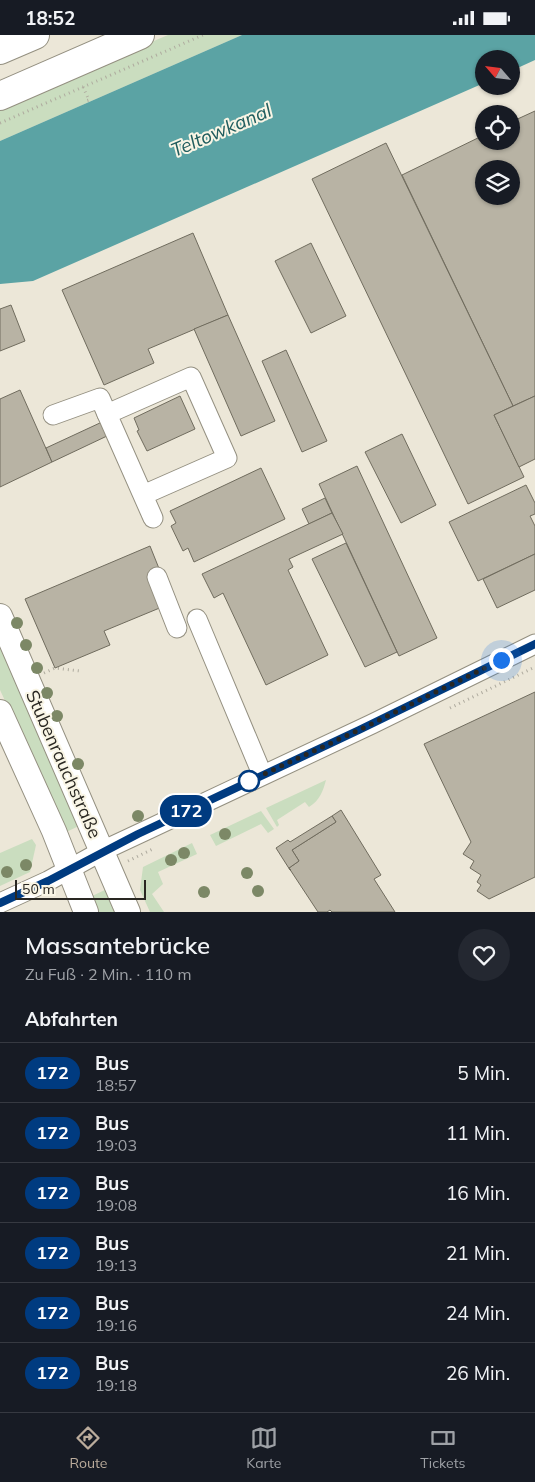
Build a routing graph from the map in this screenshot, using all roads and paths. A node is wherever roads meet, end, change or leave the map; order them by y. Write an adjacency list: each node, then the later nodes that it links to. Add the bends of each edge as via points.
1 (35, 35): 4 (highway)
2 (140, 35): 6 (highway)
3 (203, 35): 5 (path)
4 (0, 50)
5 (83, 87): 7 (path, via 89,100); 8 (path)
6 (0, 96)
7 (86, 101)
8 (0, 123)
9 (107, 414): 10 (street, via 100,398); 11 (street); 11 (street, via 191,377 227,458)
10 (53, 415)
11 (143, 495): 12 (street)
12 (153, 518)
13 (157, 577): 16 (street)
14 (0, 616): 22 (main road, Stubenrauchstraße)
15 (197, 619): 21 (street)
16 (177, 627)
17 (535, 644): 21 (street)
18 (80, 671): 19 (path, via 54,668)
19 (43, 673)
20 (0, 712): 23 (main road, Stubenrauchstraße)
21 (262, 774): 22 (street)
22 (102, 851): 23 (street); 26 (main road, Stubenrauchstraße)
23 (69, 870): 24 (street); 25 (main road, Stubenrauchstraße)
24 (0, 903)
25 (86, 912)
26 (128, 912)

